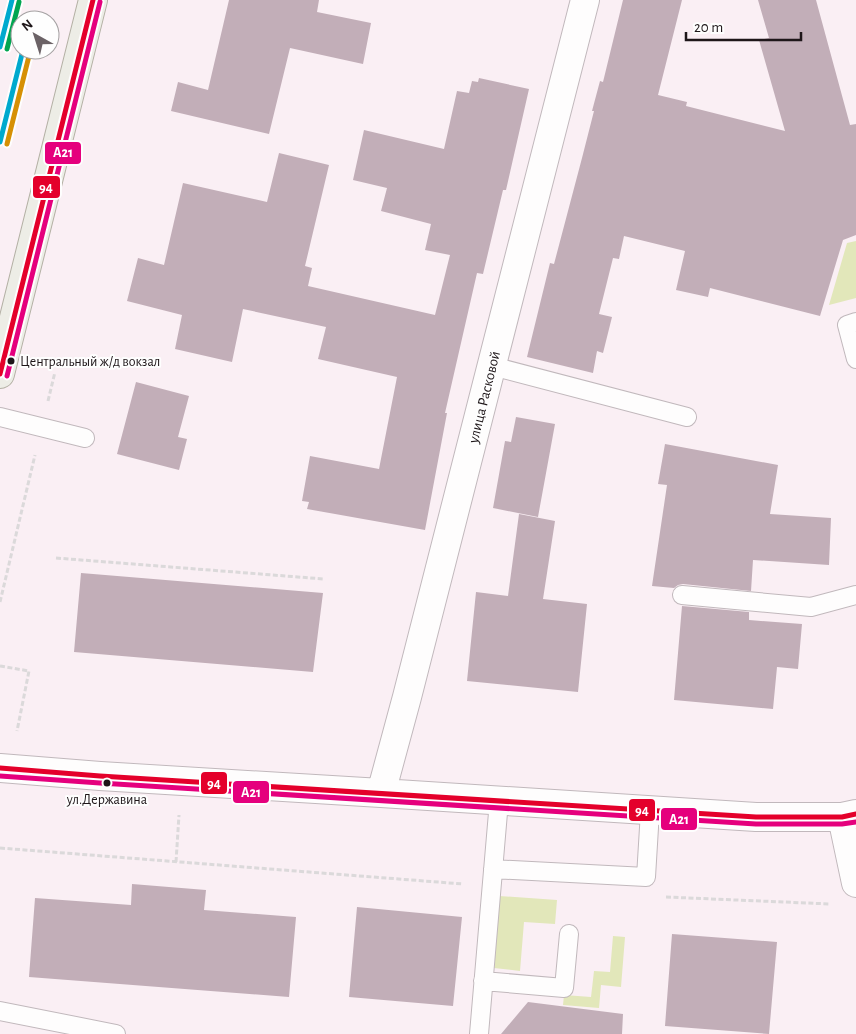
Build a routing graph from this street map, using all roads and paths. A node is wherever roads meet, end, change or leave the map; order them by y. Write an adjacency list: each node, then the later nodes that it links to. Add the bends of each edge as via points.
1 (93, 0): 6 (main road)
2 (585, 0): 5 (street, улица Расковой)
3 (856, 322): 4 (lane, via 847,324)
4 (856, 359)
5 (492, 366): 8 (lane); 19 (street, улица Расковой)
6 (0, 374)
7 (0, 417): 9 (lane)
8 (687, 417)
9 (42, 427): 10 (lane); 15 (path)
10 (86, 438)
11 (56, 558): 12 (path)
12 (324, 579)
13 (682, 595): 14 (lane, via 811,606)
14 (856, 595)
15 (0, 602)
16 (0, 666): 17 (path, via 30,671)
17 (16, 731)
18 (0, 768): 19 (street)
19 (381, 793): 20 (street)
20 (499, 801): 22 (street); 26 (lane)
21 (180, 807): 25 (path)
22 (650, 811): 23 (street, via 756,818); 26 (lane, via 646,877)
23 (849, 815): 27 (street)
24 (0, 848): 25 (path)
25 (176, 862): 26 (path)
26 (492, 878): 31 (lane)
27 (856, 883)
28 (661, 896): 29 (path)
29 (836, 904)
30 (569, 934): 31 (lane, via 564,988)
31 (484, 981): 34 (lane)
32 (0, 1011): 33 (lane)
33 (116, 1034)
34 (479, 1034)

